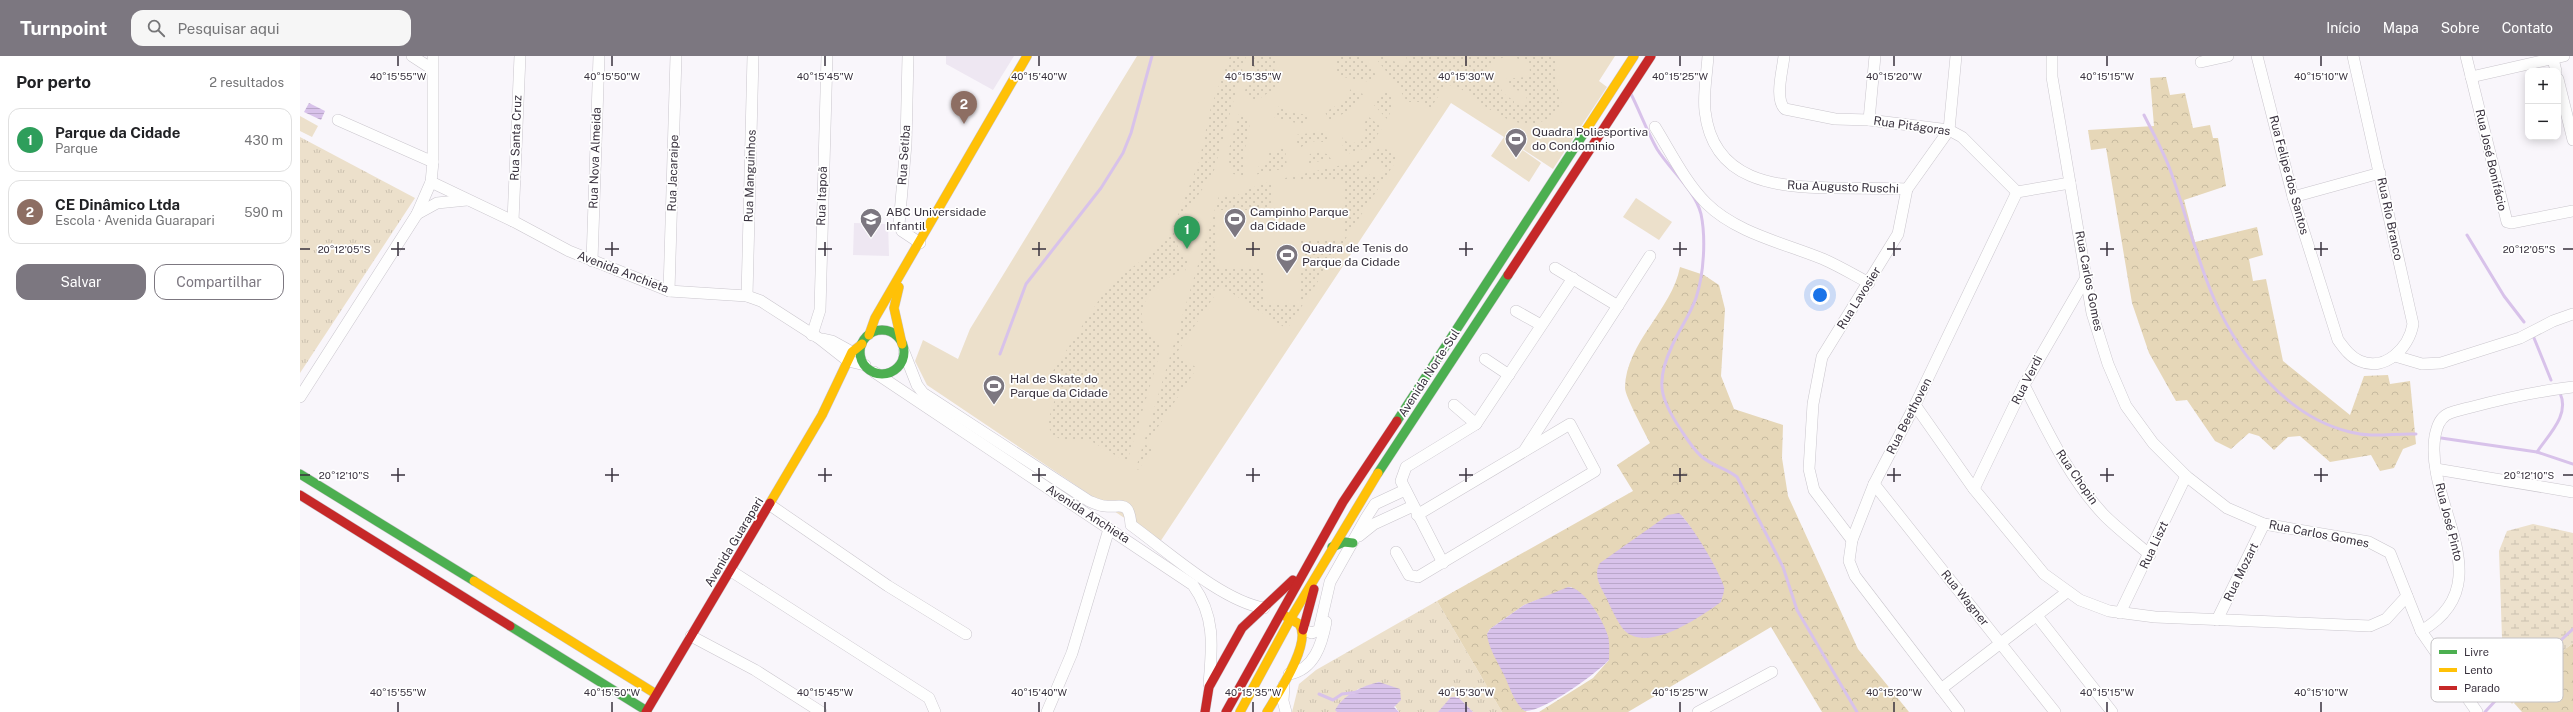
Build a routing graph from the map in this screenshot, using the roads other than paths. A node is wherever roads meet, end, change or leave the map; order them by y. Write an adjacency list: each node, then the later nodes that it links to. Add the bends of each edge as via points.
1 (412, 56): 25 (street)
2 (433, 56): 25 (street)
3 (520, 56): 44 (street, Rua Santa Cruz)
4 (598, 56): 47 (street, Rua Nova Almeida)
5 (676, 56): 53 (street, Rua Jacaraipe)
6 (753, 56): 54 (street, Rua Manguinhos)
7 (827, 56): 60 (street, Rua Itapoã, via 820,310)
8 (908, 56): 45 (street, Rua Setiba, via 906,144 899,225 902,231)
9 (1027, 56): 45 (main road)
10 (1626, 56): 27 (street)
11 (1634, 56): 27 (main road, Avenida Norte-Sul)
12 (1651, 56): 86 (main road, Avenida Norte-Sul)
13 (1708, 56): 38 (street, Rua Augusto Ruschi, via 1705,111 1716,146 1734,167 1756,180 1792,187)
14 (1784, 56): 30 (street, Rua Pitágoras, via 1780,98 1785,109 1835,118)
15 (1875, 56): 30 (street)
16 (1956, 56): 32 (street)
17 (2052, 56): 37 (street, Rua Carlos Gomes, via 2052,77)
18 (2228, 56): 23 (street)
19 (2257, 56): 40 (street, Rua Felipe dos Santos)
20 (2353, 56): 35 (street, Rua Rio Branco)
21 (2466, 56): 26 (street, Rua José Bonifácio)
22 (2558, 57): 24 (street); 26 (street)
23 (2201, 62)
24 (2556, 68)
25 (432, 70): 34 (street)
26 (2471, 77): 42 (street, Rua José Bonifácio, via 2507,222 2511,224)
27 (1614, 90): 101 (main road, Avenida Norte-Sul, via 1348,496)
28 (2561, 91): 33 (street)
29 (338, 120): 34 (street)
30 (1869, 120): 32 (street, Rua Pitágoras)
31 (1655, 126): 52 (street, via 1691,184 1705,202 1722,216 1786,246 1824,260)
32 (1949, 130): 38 (street, Rua Lavosier); 39 (street, Rua Pitágoras, via 1962,137)
33 (2573, 140)
34 (433, 162): 36 (street)
35 (2380, 173): 40 (street); 64 (street, Rua Rio Branco, via 2413,324 2407,342)
36 (431, 182): 41 (street, Avenida Anchieta); 43 (street)
37 (2070, 183): 39 (street); 50 (street, Rua Carlos Gomes)
38 (1907, 189): 52 (street, Rua Lavosier, via 1898,234)
39 (2017, 192): 74 (street, Rua Beethoven)
40 (2293, 197): 66 (street, Rua Felipe dos Santos, via 2338,340 2346,352 2360,362)
41 (469, 200): 43 (street, via 436,203); 44 (street, Avenida Anchieta)
42 (2573, 211)
43 (416, 214): 72 (street)
44 (513, 221): 47 (street, Avenida Anchieta)
45 (920, 243): 49 (main road)
46 (1650, 256): 55 (street)
47 (592, 261): 53 (street, Avenida Anchieta)
48 (1555, 268): 51 (street)
49 (903, 273): 59 (main road, via 875,318); 62 (main road, via 894,308)
50 (2087, 276): 70 (street, Rua Verdi); 81 (street, Rua Carlos Gomes, via 2092,313 2108,364 2126,406 2153,443)
51 (1572, 278): 55 (street); 58 (street)
52 (1869, 283): 96 (street, Rua Lavosier, via 1822,357 1813,404 1809,469 1811,482 1814,490)
53 (669, 291): 54 (street, Avenida Anchieta)
54 (747, 296): 60 (street, Avenida Anchieta, via 761,301)
55 (1618, 306): 75 (street)
56 (1516, 311): 58 (street)
57 (2573, 314): 64 (street, via 2520,338 2441,363 2422,364)
58 (1541, 326): 68 (street)
59 (869, 335): 61 (main road); 62 (main road, via 877,331 887,331 896,335)
60 (816, 337): 63 (street, Avenida Anchieta, via 832,341)
61 (862, 344): 63 (main road, Avenida Guarapari); 67 (main road, via 861,355)
62 (903, 348): 67 (main road, via 901,363 897,368 886,373); 90 (street, Avenida Anchieta, via 917,385 923,393 1089,501)
63 (850, 356): 67 (street, Avenida Anchieta); 69 (main road, Avenida Guarapari)
64 (2395, 356): 66 (street, Rua Rio Branco)
65 (1485, 359): 68 (street)
66 (2375, 364)
67 (869, 369): 69 (main road, Avenida Guarapari, via 851,374); 95 (street, Avenida Anchieta)
68 (1509, 375): 76 (street)
69 (839, 383): 88 (main road, Avenida Guarapari)
70 (2024, 385): 83 (street, Rua Verdi); 100 (street, Rua Chopin, via 2072,475 2104,515)
71 (2573, 387): 79 (street, Rua José Pinto, via 2501,399 2447,414 2440,421 2433,448)
72 (301, 397)
73 (1454, 405): 76 (street)
74 (1915, 405): 82 (street, Rua Beethoven); 83 (street)
75 (1543, 421): 77 (street); 78 (street)
76 (1476, 424): 84 (street, via 1406,467 1401,479)
77 (1554, 434): 78 (street); 102 (street, via 1570,424 1595,471)
78 (1523, 453): 91 (street)
79 (2436, 469): 85 (street); 115 (street, Rua José Pinto, via 2461,567 2454,600 2445,614)
80 (300, 474): 124 (main road)
81 (2186, 476): 93 (street, Rua Carlos Gomes, via 2227,508); 100 (street, Rua Liszt)
82 (1874, 484): 96 (street, Rua Beethoven); 118 (street, Rua Wagner)
83 (1974, 489): 105 (street, via 2044,574)
84 (1405, 490): 89 (street); 91 (street)
85 (2573, 492)
86 (1365, 493): 89 (street); 98 (main road, Avenida Norte-Sul)
87 (300, 494): 127 (main road)
88 (770, 504): 104 (main road, Avenida Guarapari); 116 (street, via 888,586)
89 (1375, 504): 92 (street); 97 (street)
90 (1106, 506): 94 (street, Avenida Anchieta, via 1115,504 1126,508); 95 (street, via 1102,512)
91 (1415, 511): 92 (street); 102 (street)
92 (1385, 518): 97 (street)
93 (2264, 524): 106 (street, Rua Carlos Gomes, via 2369,542 2390,553); 113 (street, Rua Mozart)
94 (1131, 525): 95 (street, via 1125,531); 107 (street, Avenida Anchieta, via 1223,592 1248,605)
95 (1110, 529): 122 (street, Avenida Anchieta, via 1193,584 1199,593 1212,630); 130 (street, via 1072,653)
96 (1852, 540): 123 (street, Rua Beethoven, via 1849,561 1855,576)
97 (1354, 541): 98 (main road); 110 (street, via 1330,582)
98 (1332, 547): 103 (main road, Avenida Norte-Sul)
99 (1396, 552): 102 (street, via 1411,577 1418,577)
100 (2150, 555): 109 (street, Rua Liszt)
101 (1309, 561): 107 (main road); 108 (main road, Avenida Norte-Sul)
102 (1443, 563)
103 (1320, 567): 112 (main road, Avenida Norte-Sul); 114 (main road)
104 (731, 571): 117 (main road, Avenida Guarapari); 129 (street, via 929,698)
105 (2067, 592): 109 (street, via 2087,603); 111 (street)
106 (2407, 596): 113 (street, via 2386,619 2370,626); 115 (street, Rua Carlos Gomes)
107 (1264, 608): 108 (main road); 122 (main road, via 1242,628)
108 (1281, 613): 112 (main road); 131 (main road, Avenida Norte-Sul)
109 (2120, 613): 113 (street)
110 (1324, 614): 114 (street, via 1317,632 1308,633); 121 (street, via 1326,621 1323,638 1316,654 1303,670)
111 (2037, 616): 118 (street); 138 (street)
112 (1291, 618): 114 (main road); 132 (main road, Avenida Norte-Sul)
113 (2217, 620)
114 (1303, 630): 121 (main road, via 1299,652)
115 (2421, 631): 119 (street, Rua Carlos Gomes)
116 (966, 634)
117 (691, 636): 124 (main road, Avenida Guarapari); 128 (street, via 755,670)
118 (2001, 643): 123 (street); 137 (street, Rua Wagner)
119 (2431, 645)
120 (1772, 672): 135 (street)
121 (1287, 678): 133 (main road); 134 (street, via 1283,701)
122 (1209, 687): 126 (main road)
123 (1941, 689): 136 (street, Rua Beethoven)
124 (656, 694): 127 (main road, Avenida Guarapari)
125 (2470, 702): 139 (street, Rua Carlos Gomes)
126 (1206, 710)
127 (647, 712)
128 (821, 712)
129 (935, 712)
130 (1047, 712)
131 (1226, 712)
132 (1240, 712)
133 (1267, 712)
134 (1286, 712)
135 (1698, 712)
136 (1959, 712)
137 (2055, 712)
138 (2112, 712)
139 (2477, 712)

